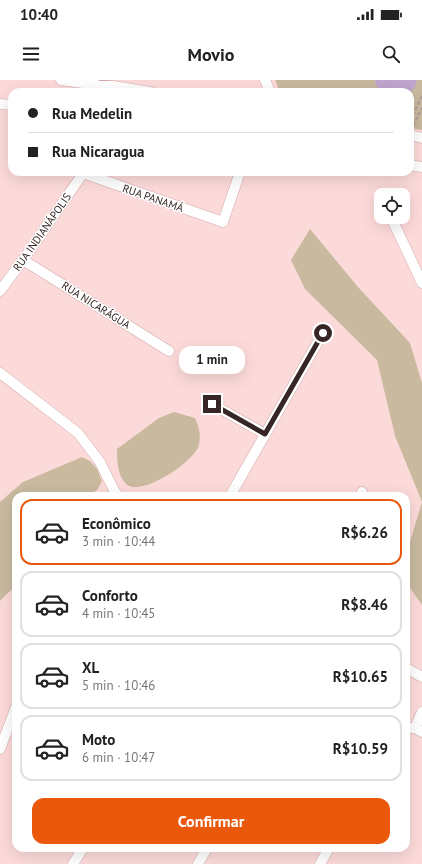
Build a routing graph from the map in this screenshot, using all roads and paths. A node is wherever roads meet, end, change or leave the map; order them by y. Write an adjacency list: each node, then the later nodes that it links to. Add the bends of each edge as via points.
1 (61, 80): 2 (street)
2 (98, 86): 3 (street)
3 (125, 88)
4 (422, 96): 6 (path)
5 (422, 108): 7 (path)
6 (414, 112)
7 (414, 125)
8 (82, 176): 12 (street, RUA INDIANÁPOLIS)
9 (93, 176): 10 (street, RUA PANAMÁ, via 223,222)
10 (239, 176)
11 (394, 224): 13 (street)
12 (23, 260): 14 (street, RUA INDIANÁPOLIS); 16 (street, RUA NICARÁGUA)
13 (422, 283)
14 (0, 291)
15 (323, 333): 19 (street)
16 (169, 351)
17 (0, 373): 20 (street, via 78,433 100,462)
18 (212, 404): 19 (street)
19 (265, 434): 21 (street)
20 (115, 492)
21 (232, 492)
22 (410, 670): 23 (street)
23 (422, 677)
24 (422, 712): 26 (street)
25 (12, 718): 27 (street)
26 (414, 729)
27 (0, 749)
28 (80, 852): 31 (street)
29 (205, 852): 32 (street)
30 (327, 852): 33 (street)
31 (73, 864)
32 (198, 864)
33 (320, 864)

